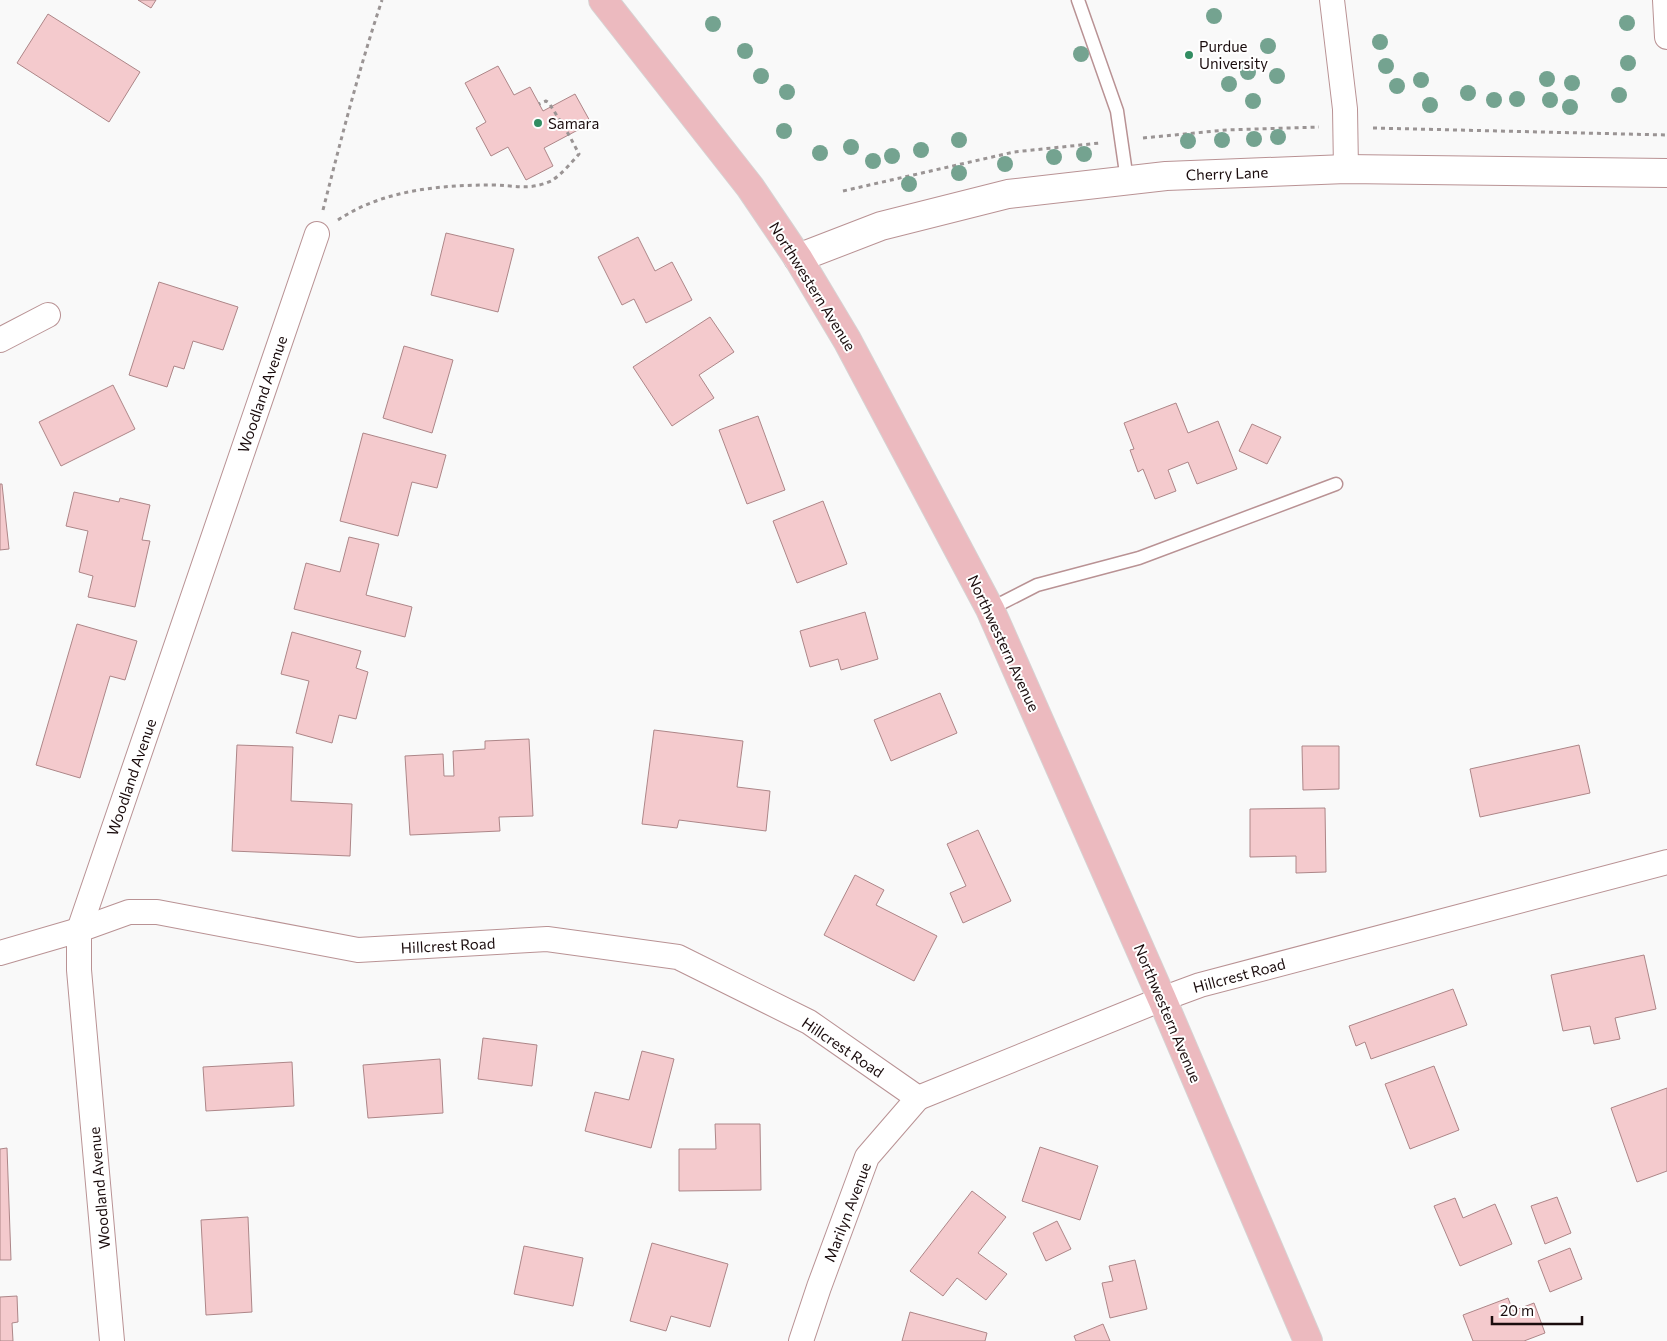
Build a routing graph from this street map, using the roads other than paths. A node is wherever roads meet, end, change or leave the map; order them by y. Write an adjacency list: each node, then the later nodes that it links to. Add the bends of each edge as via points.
1 (603, 0): 10 (main road, Northwestern Avenue, via 750,186)
2 (1078, 0): 8 (lane, via 1116,111)
3 (1332, 0): 6 (street, via 1345,109)
4 (1665, 0): 5 (street)
5 (1667, 37)
6 (1346, 169): 7 (street, Cherry Lane); 8 (street, Cherry Lane)
7 (1667, 173)
8 (1126, 180): 10 (street, Cherry Lane, via 1008,194 882,226)
9 (317, 234): 16 (street, Woodland Avenue)
10 (798, 258): 14 (main road, Northwestern Avenue, via 848,340)
11 (48, 315): 12 (street)
12 (0, 340)
13 (1336, 484): 14 (lane, via 1139,558 1038,585)
14 (990, 609): 18 (main road, Northwestern Avenue)
15 (1667, 862): 18 (street, Hillcrest Road, via 1200,985)
16 (79, 930): 17 (street, Hillcrest Road); 19 (street, Hillcrest Road, via 128,912 157,912 358,950 547,939 678,956 810,1022); 20 (street, Woodland Avenue, via 79,970)
17 (0, 953)
18 (1162, 999): 19 (street, Hillcrest Road); 22 (main road, Northwestern Avenue)
19 (918, 1098): 21 (street, Marilyn Avenue, via 867,1157)
20 (112, 1341)
21 (801, 1341)
22 (1308, 1341)

